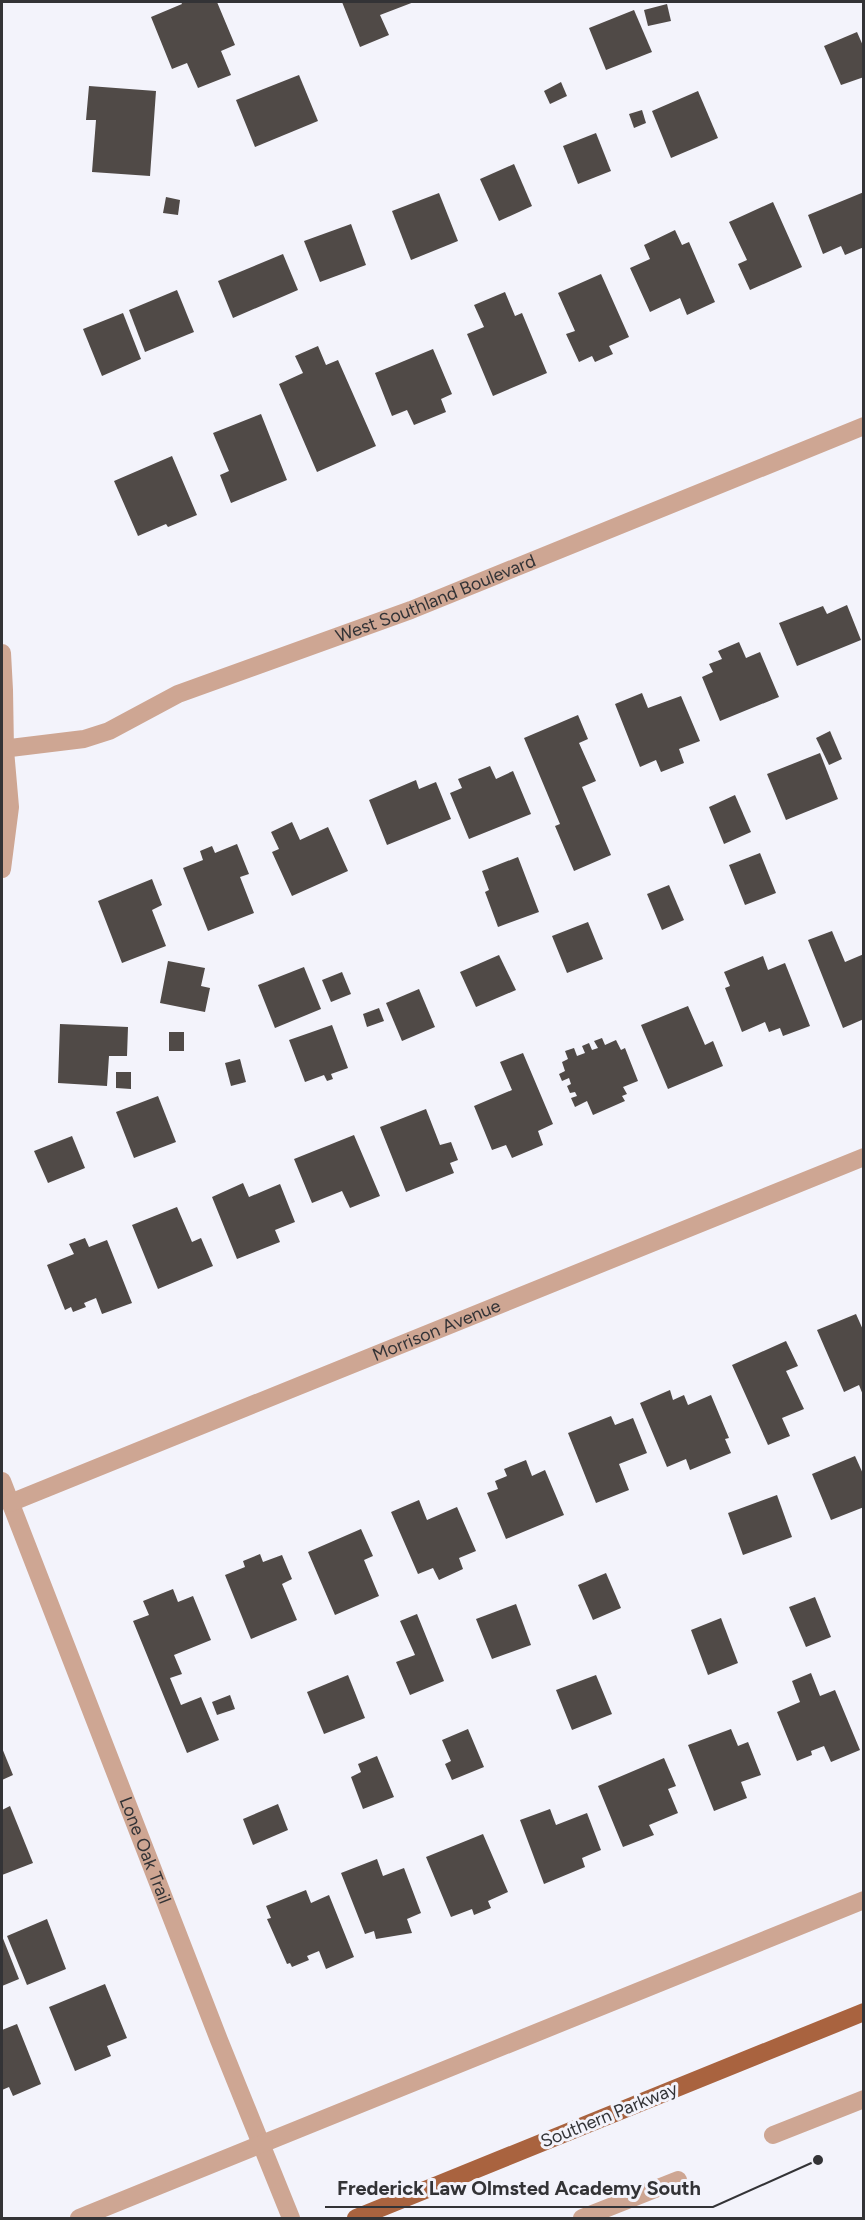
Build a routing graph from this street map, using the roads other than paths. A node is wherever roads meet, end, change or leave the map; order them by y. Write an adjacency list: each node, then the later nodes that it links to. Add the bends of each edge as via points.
1 (864, 426): 3 (street, West Southland Boulevard, via 411,610 178,694 109,731 84,739)
2 (2, 653): 3 (street)
3 (3, 750): 4 (street, via 10,807)
4 (2, 869)
5 (864, 1157): 7 (street, Morrison Avenue)
6 (2, 1481): 7 (street, Lone Oak Trail)
7 (10, 1503): 12 (street, Lone Oak Trail)
8 (864, 1900): 12 (street)
9 (864, 2012): 16 (main road, Southern Parkway)
10 (864, 2099): 11 (street)
11 (772, 2135)
12 (261, 2144): 14 (street); 15 (street, Lone Oak Trail)
13 (678, 2180): 17 (street)
14 (79, 2218)
15 (291, 2218)
16 (356, 2218)
17 (582, 2218)

